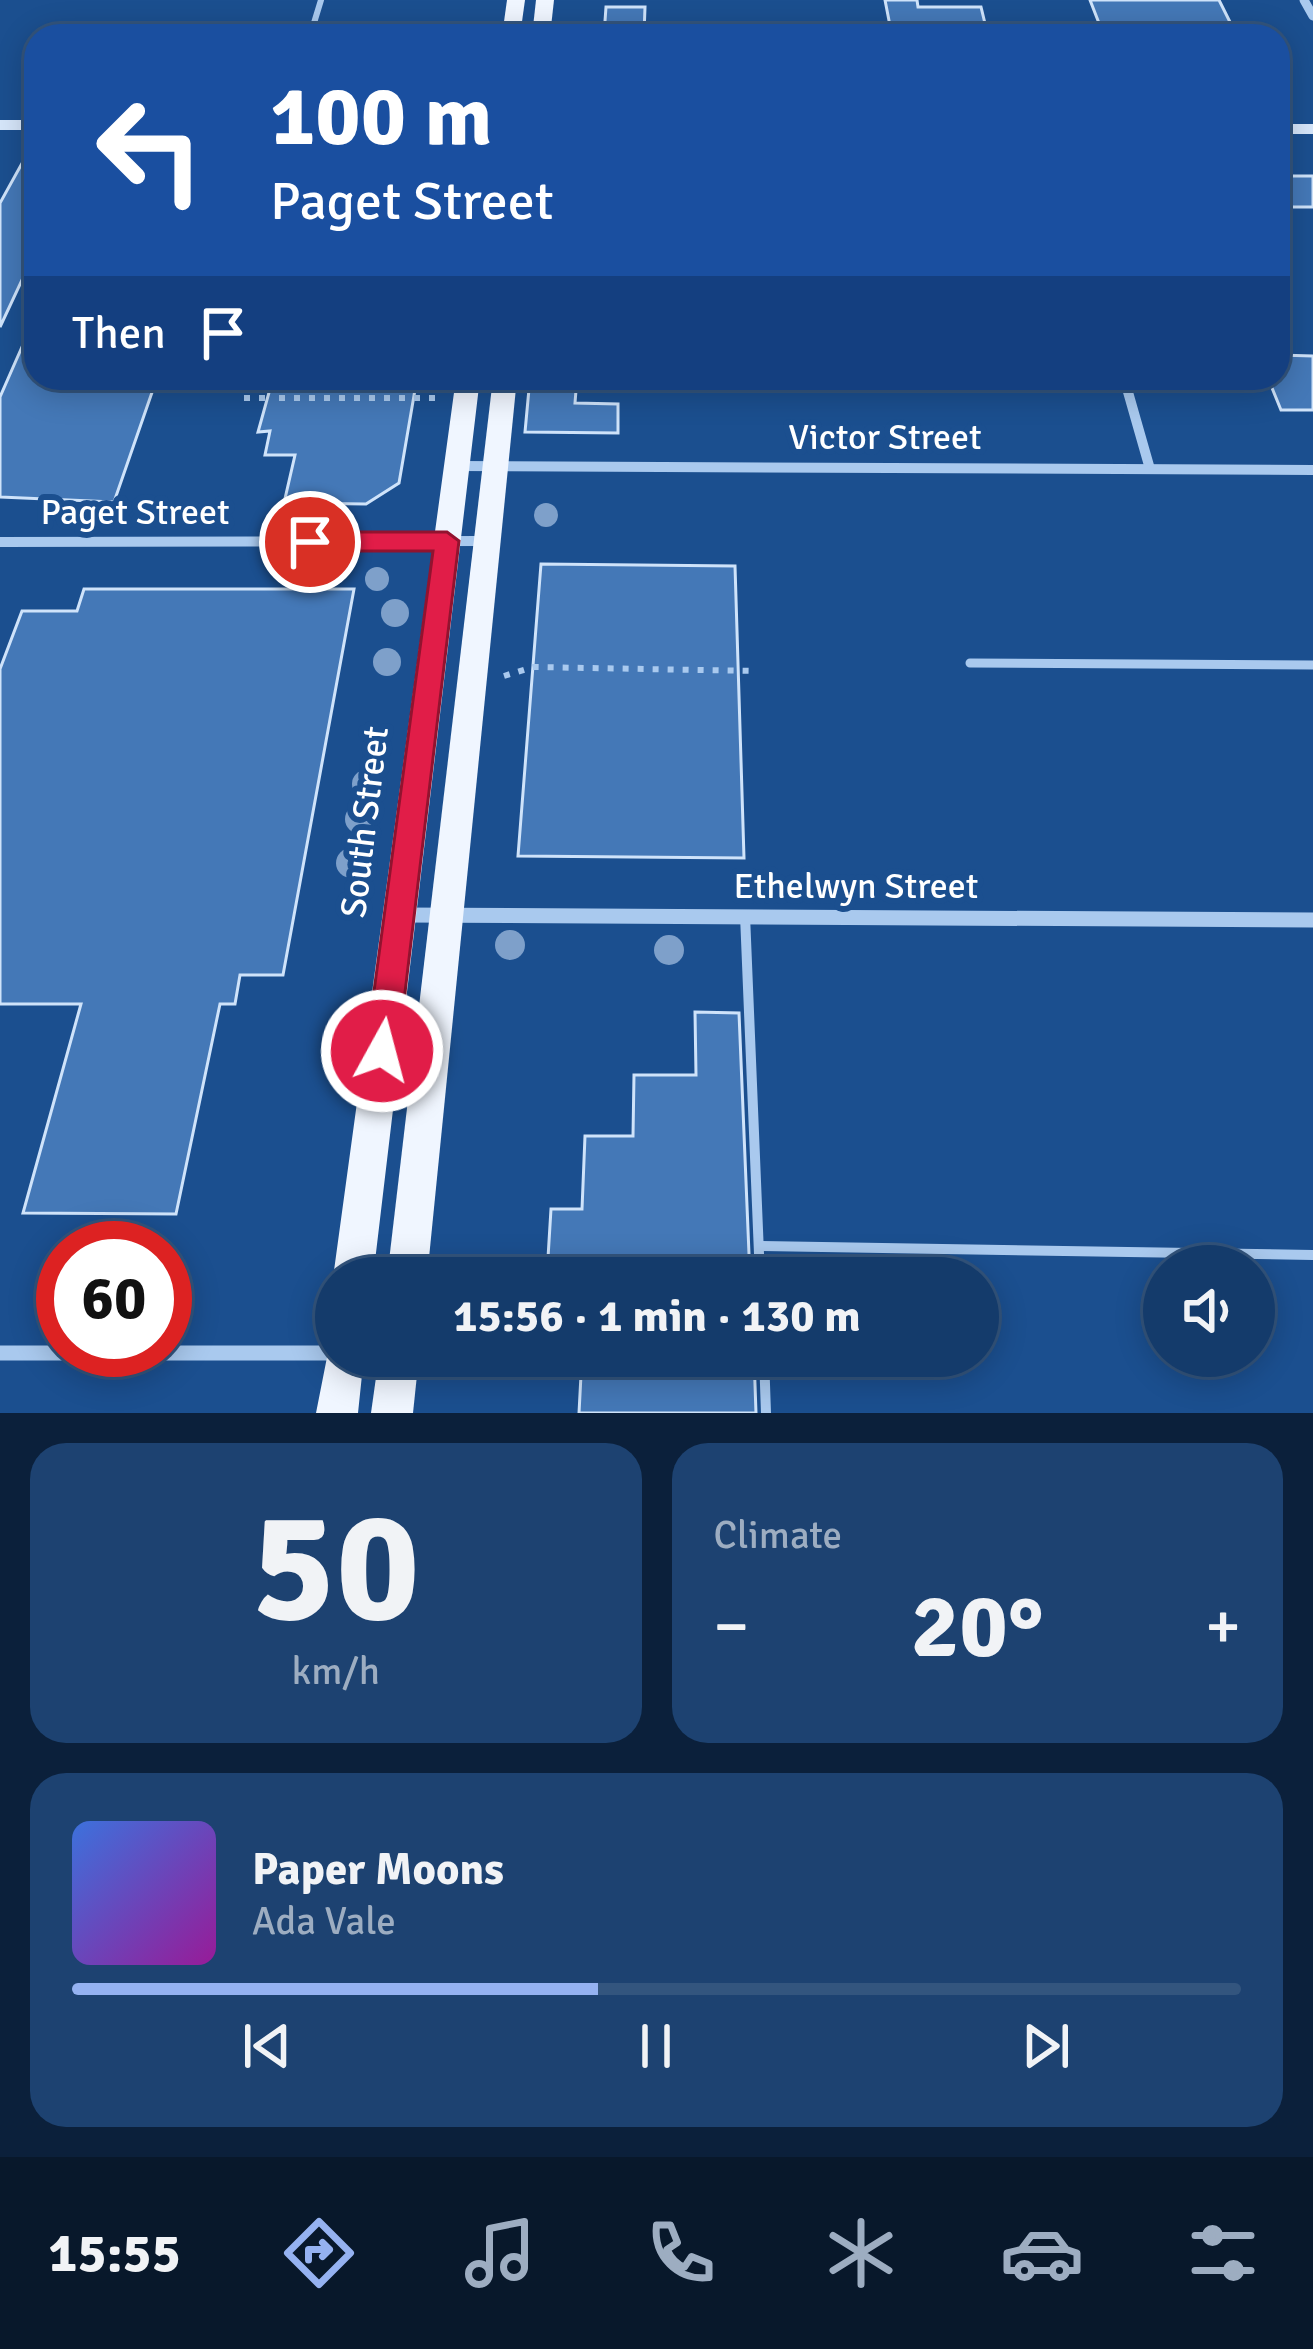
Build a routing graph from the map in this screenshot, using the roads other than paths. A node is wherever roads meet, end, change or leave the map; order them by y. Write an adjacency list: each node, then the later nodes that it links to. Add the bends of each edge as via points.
1 (1304, 0): 2 (street)
2 (1313, 16)
3 (466, 390): 6 (main road, South Street)
4 (504, 390): 7 (main road)
5 (1127, 390): 8 (street)
6 (457, 466): 7 (street, Victor Street); 10 (main road, South Street)
7 (494, 466): 8 (street, Victor Street); 12 (main road)
8 (1150, 469): 9 (street, Victor Street)
9 (1313, 470)
10 (447, 541): 11 (street, Paget Street); 12 (street, Paget Street); 15 (main road, South Street)
11 (0, 542)
12 (485, 542): 17 (main road)
13 (970, 663): 14 (lane)
14 (1313, 665)
15 (399, 915): 17 (street, Ethelwyn Street); 21 (main road, South Street)
16 (745, 915): 17 (street, Ethelwyn Street); 18 (street, Ethelwyn Street); 19 (lane)
17 (445, 916): 22 (main road)
18 (1313, 920)
19 (759, 1246): 20 (lane); 23 (lane)
20 (1313, 1255)
21 (356, 1257)
22 (409, 1257)
23 (759, 1257)
24 (0, 1353): 25 (street)
25 (315, 1354)
26 (339, 1377): 29 (main road)
27 (396, 1377): 30 (main road)
28 (765, 1377): 31 (lane)
29 (337, 1413)
30 (392, 1413)
31 (766, 1413)

